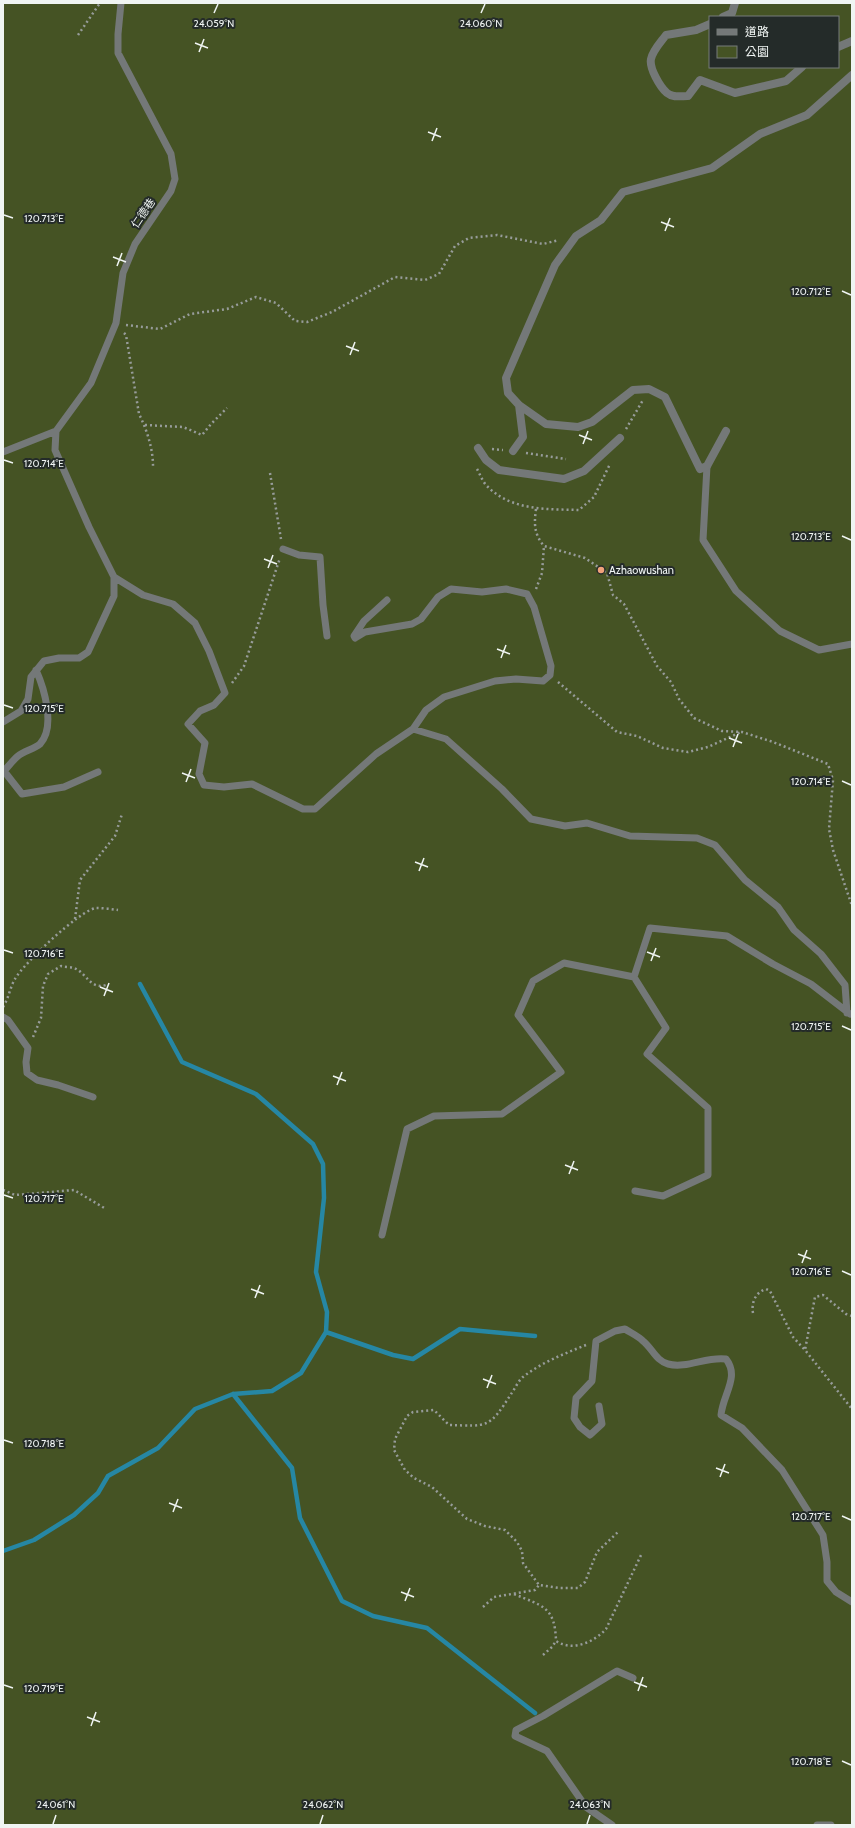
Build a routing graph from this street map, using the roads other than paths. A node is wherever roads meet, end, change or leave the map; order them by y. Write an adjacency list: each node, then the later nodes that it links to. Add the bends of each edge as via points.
1 (121, 3): 10 (lane, 仁德巷, via 118,53 171,154 175,179 170,191 135,244 123,273 116,323 91,383)
2 (735, 3): 3 (street, via 732,13)
3 (725, 16)
4 (709, 24): 7 (street, via 696,30 666,35 654,51 650,60 652,71 667,93 676,97 688,96 700,80 735,93 786,81)
5 (852, 41): 6 (street)
6 (839, 47)
7 (801, 68)
8 (852, 75): 9 (street, via 807,115 760,134 712,168 623,192 601,220 576,236 555,266 506,378 508,393)
9 (519, 405): 14 (street, via 523,437); 16 (street, via 546,424 578,427 592,422 633,390 649,389 664,397 700,468)
10 (56, 431): 15 (lane); 18 (lane, via 55,450)
11 (726, 431): 16 (street)
12 (620, 438): 13 (street, via 584,472 564,479 499,470 486,460)
13 (478, 448)
14 (513, 451)
15 (3, 452)
16 (707, 466): 21 (lane, via 703,540 736,591 780,631 819,650)
17 (283, 549): 20 (lane, via 299,555 320,557)
18 (114, 577): 22 (lane, via 114,596 88,652 79,658 44,661); 24 (lane, via 143,595 172,604 195,623 208,651 225,693 214,705 200,710 188,724 205,743 199,774 204,785 224,787 252,784 302,810 315,809 376,754)
19 (387, 600): 24 (lane, via 364,621 355,638 365,632 412,624 420,619 438,597 451,588 482,592 506,589 527,594 534,607 551,666 550,675 543,681 495,681 444,697 426,710)
20 (327, 636)
21 (852, 644)
22 (36, 670): 23 (lane, via 32,676 28,699 21,711); 25 (lane, via 41,681 48,716 47,731 40,744 18,756)
23 (3, 722)
24 (413, 729): 28 (lane, via 446,740 502,789 531,819 565,826 587,823 630,836 697,838 715,845 745,880 778,907 794,930 821,954 845,984)
25 (3, 771): 26 (lane, via 22,794 64,787)
26 (98, 772)
27 (634, 977): 28 (lane, via 650,928 726,936 811,984); 31 (lane, via 666,1028 648,1054 708,1108 708,1175 663,1196); 32 (lane, via 564,962 533,981 518,1015 561,1072 502,1114 434,1116 407,1129)
28 (850, 1014)
29 (3, 1017): 30 (lane, via 8,1020 28,1048 27,1073 37,1080)
30 (93, 1097)
31 (635, 1191)
32 (382, 1235)
33 (599, 1406): 34 (lane, via 602,1424 590,1435 574,1418 576,1398 592,1381 596,1341 615,1331 625,1329 644,1341 658,1359 667,1364 683,1365 717,1358 726,1359 732,1366 732,1378 721,1414 742,1428 782,1470 823,1536 827,1581 836,1592)
34 (852, 1602)
35 (633, 1678): 36 (lane, via 617,1671 516,1730 515,1736 547,1751 586,1807)
36 (612, 1825)
37 (817, 1825): 38 (lane)
38 (831, 1825)

